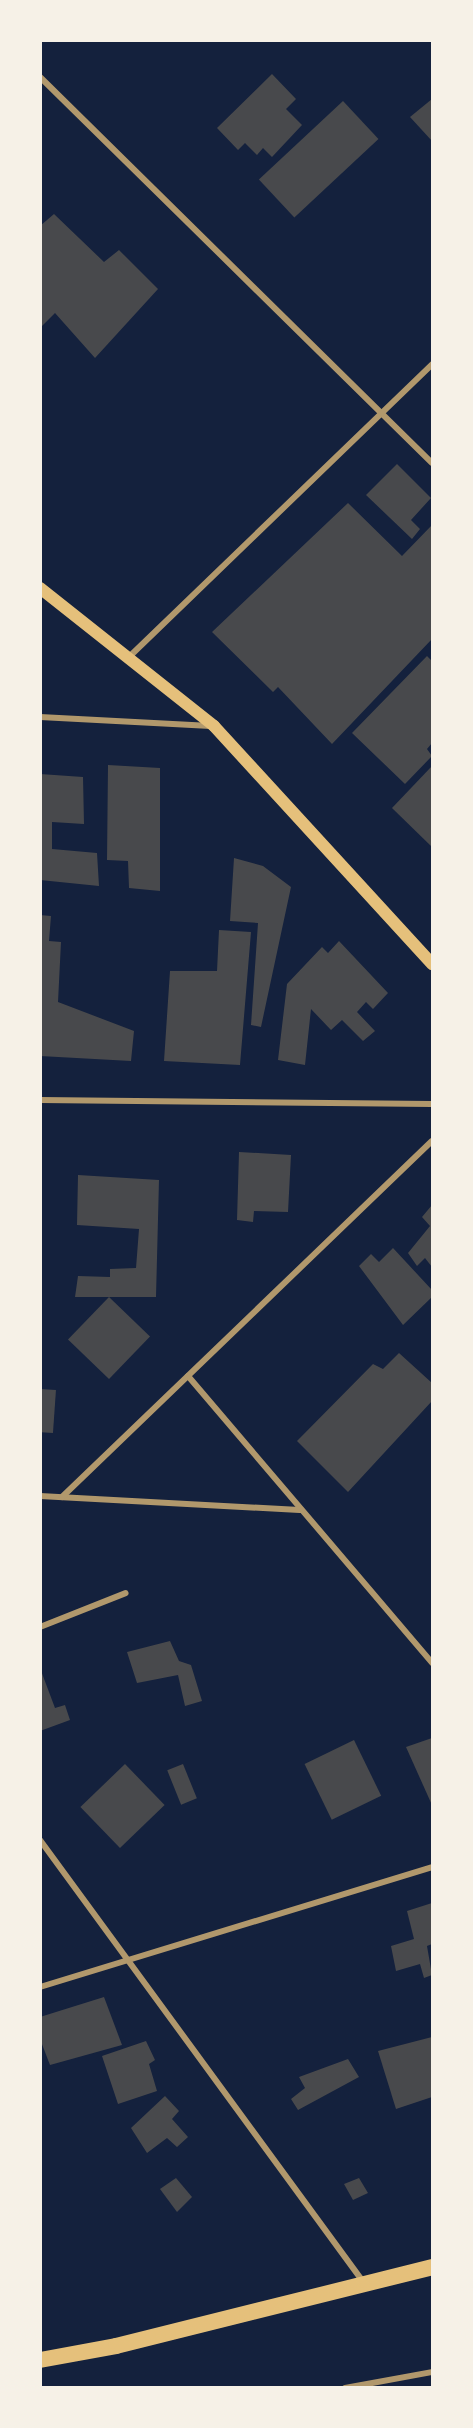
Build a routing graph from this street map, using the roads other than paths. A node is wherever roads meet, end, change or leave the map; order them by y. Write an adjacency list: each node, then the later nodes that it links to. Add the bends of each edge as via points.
1 (40, 76): 3 (street)
2 (432, 364): 3 (street)
3 (382, 413): 4 (street); 6 (street)
4 (432, 463)
5 (40, 588): 6 (main road)
6 (129, 657): 8 (main road)
7 (40, 717): 8 (street)
8 (214, 726): 9 (main road)
9 (432, 964)
10 (40, 1100): 11 (street)
11 (432, 1104)
12 (432, 1141): 13 (street)
13 (188, 1376): 15 (street); 16 (street)
14 (40, 1496): 15 (street)
15 (62, 1497): 16 (street)
16 (300, 1510): 19 (street)
17 (126, 1593): 18 (street)
18 (40, 1627)
19 (432, 1663)
20 (40, 1840): 22 (street)
21 (432, 1867): 22 (street)
22 (127, 1962): 23 (street); 25 (street)
23 (40, 1988)
24 (432, 2267): 25 (highway)
25 (364, 2284): 26 (highway)
26 (40, 2360)
27 (432, 2372): 28 (street)
28 (345, 2388)

